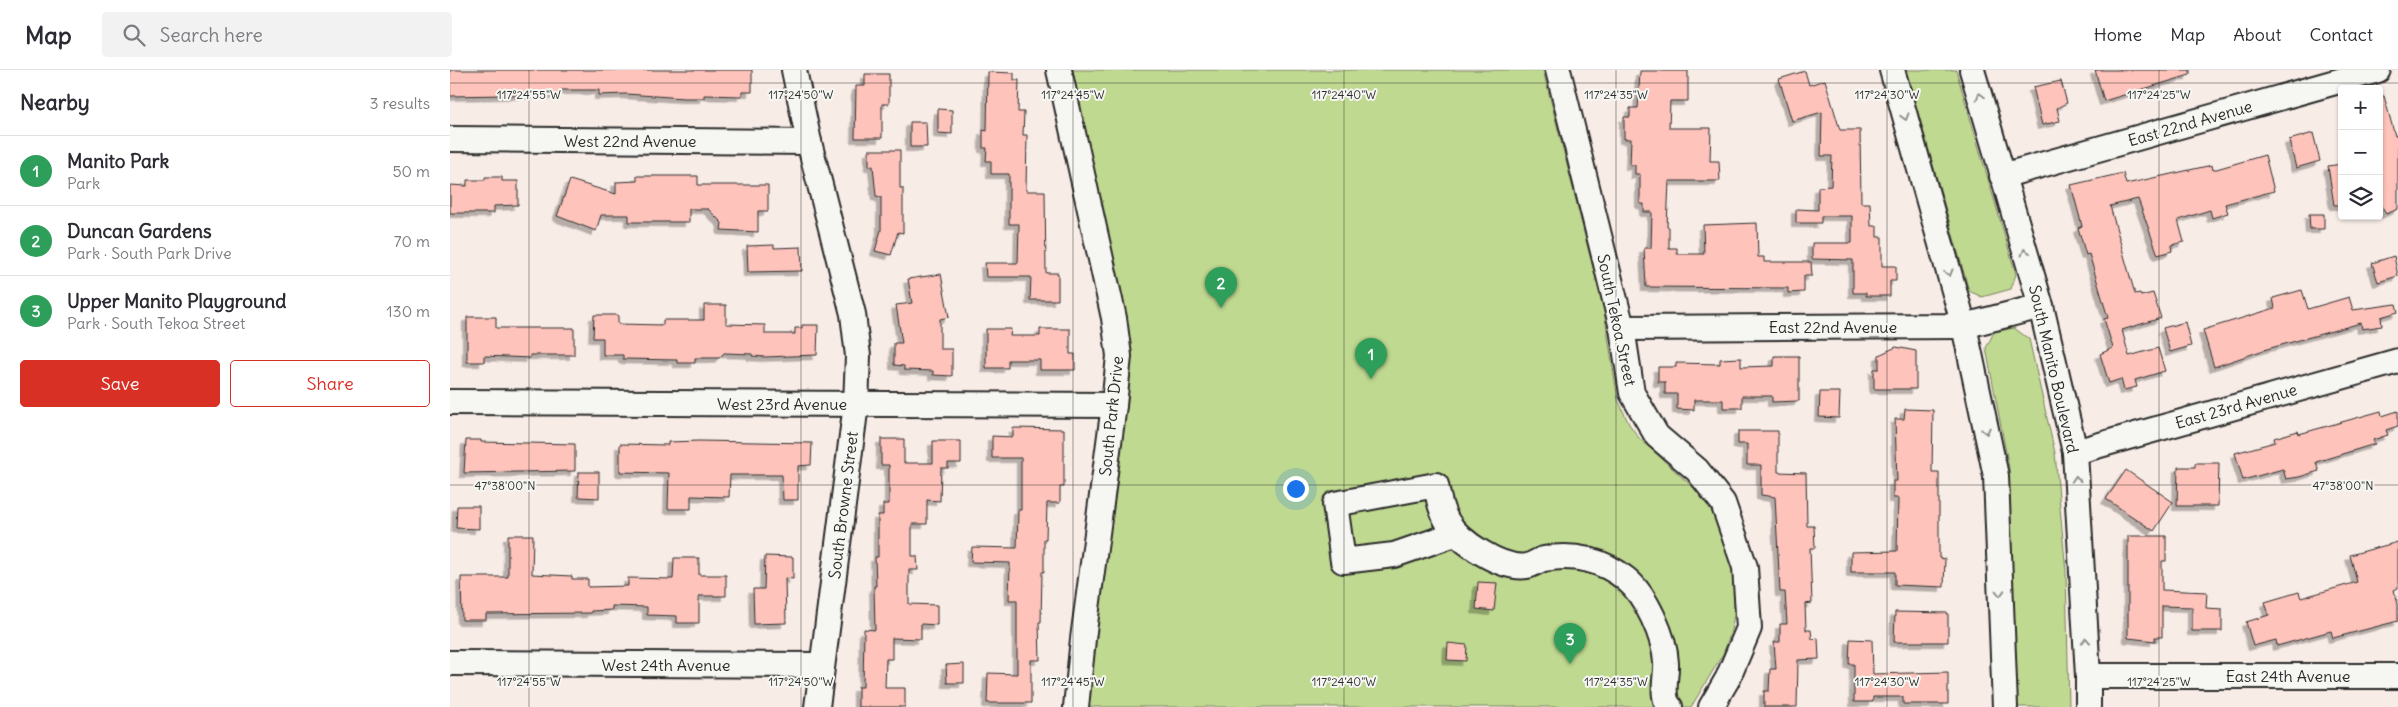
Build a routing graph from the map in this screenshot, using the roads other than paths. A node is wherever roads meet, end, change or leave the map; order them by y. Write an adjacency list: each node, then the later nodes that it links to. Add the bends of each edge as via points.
1 (794, 70): 8 (street, South Browne Street)
2 (1059, 70): 16 (street, South Park Drive, via 1114,318 1119,356)
3 (1558, 70): 12 (street, South Tekoa Street)
4 (1892, 70): 11 (street, one-way to 11)
5 (1972, 70): 9 (street, South Manito Boulevard, one-way to 5)
6 (2378, 70): 9 (street, East 22nd Avenue)
7 (450, 139): 8 (street, West 22nd Avenue)
8 (809, 142): 15 (street, South Browne Street, via 853,314 858,356)
9 (2002, 176): 10 (street, South Manito Boulevard, one-way to 9)
10 (2041, 306): 11 (street, East 22nd Avenue); 17 (street, South Manito Boulevard)
11 (1964, 326): 12 (street, East 22nd Avenue); 27 (street, one-way to 27, via 1996,476)
12 (1622, 328): 26 (street, South Tekoa Street, via 1632,393 1657,436 1697,470 1723,503 1745,567 1749,628 1728,678)
13 (2398, 361): 17 (street, East 23rd Avenue)
14 (450, 402): 15 (street, West 23rd Avenue)
15 (856, 404): 16 (street, West 23rd Avenue); 20 (street, South Browne Street)
16 (1114, 405): 24 (street, South Park Drive, via 1082,639)
17 (2075, 452): 21 (street, South Manito Boulevard, one-way to 17)
18 (1455, 534): 18 (street, via 1446,520 1436,485 1335,504 1343,562 1394,554); 25 (street, via 1495,560 1509,565 1526,566 1548,558 1575,556 1595,561 1626,579 1645,603 1663,640 1665,690)
19 (450, 664): 20 (street, West 24th Avenue)
20 (822, 665): 23 (street, South Browne Street)
21 (2088, 676): 22 (street, East 24th Avenue); 28 (street, South Manito Boulevard)
22 (2398, 676)
23 (817, 707)
24 (1076, 707)
25 (1670, 707)
26 (1711, 707)
27 (2004, 707)
28 (2088, 707)

